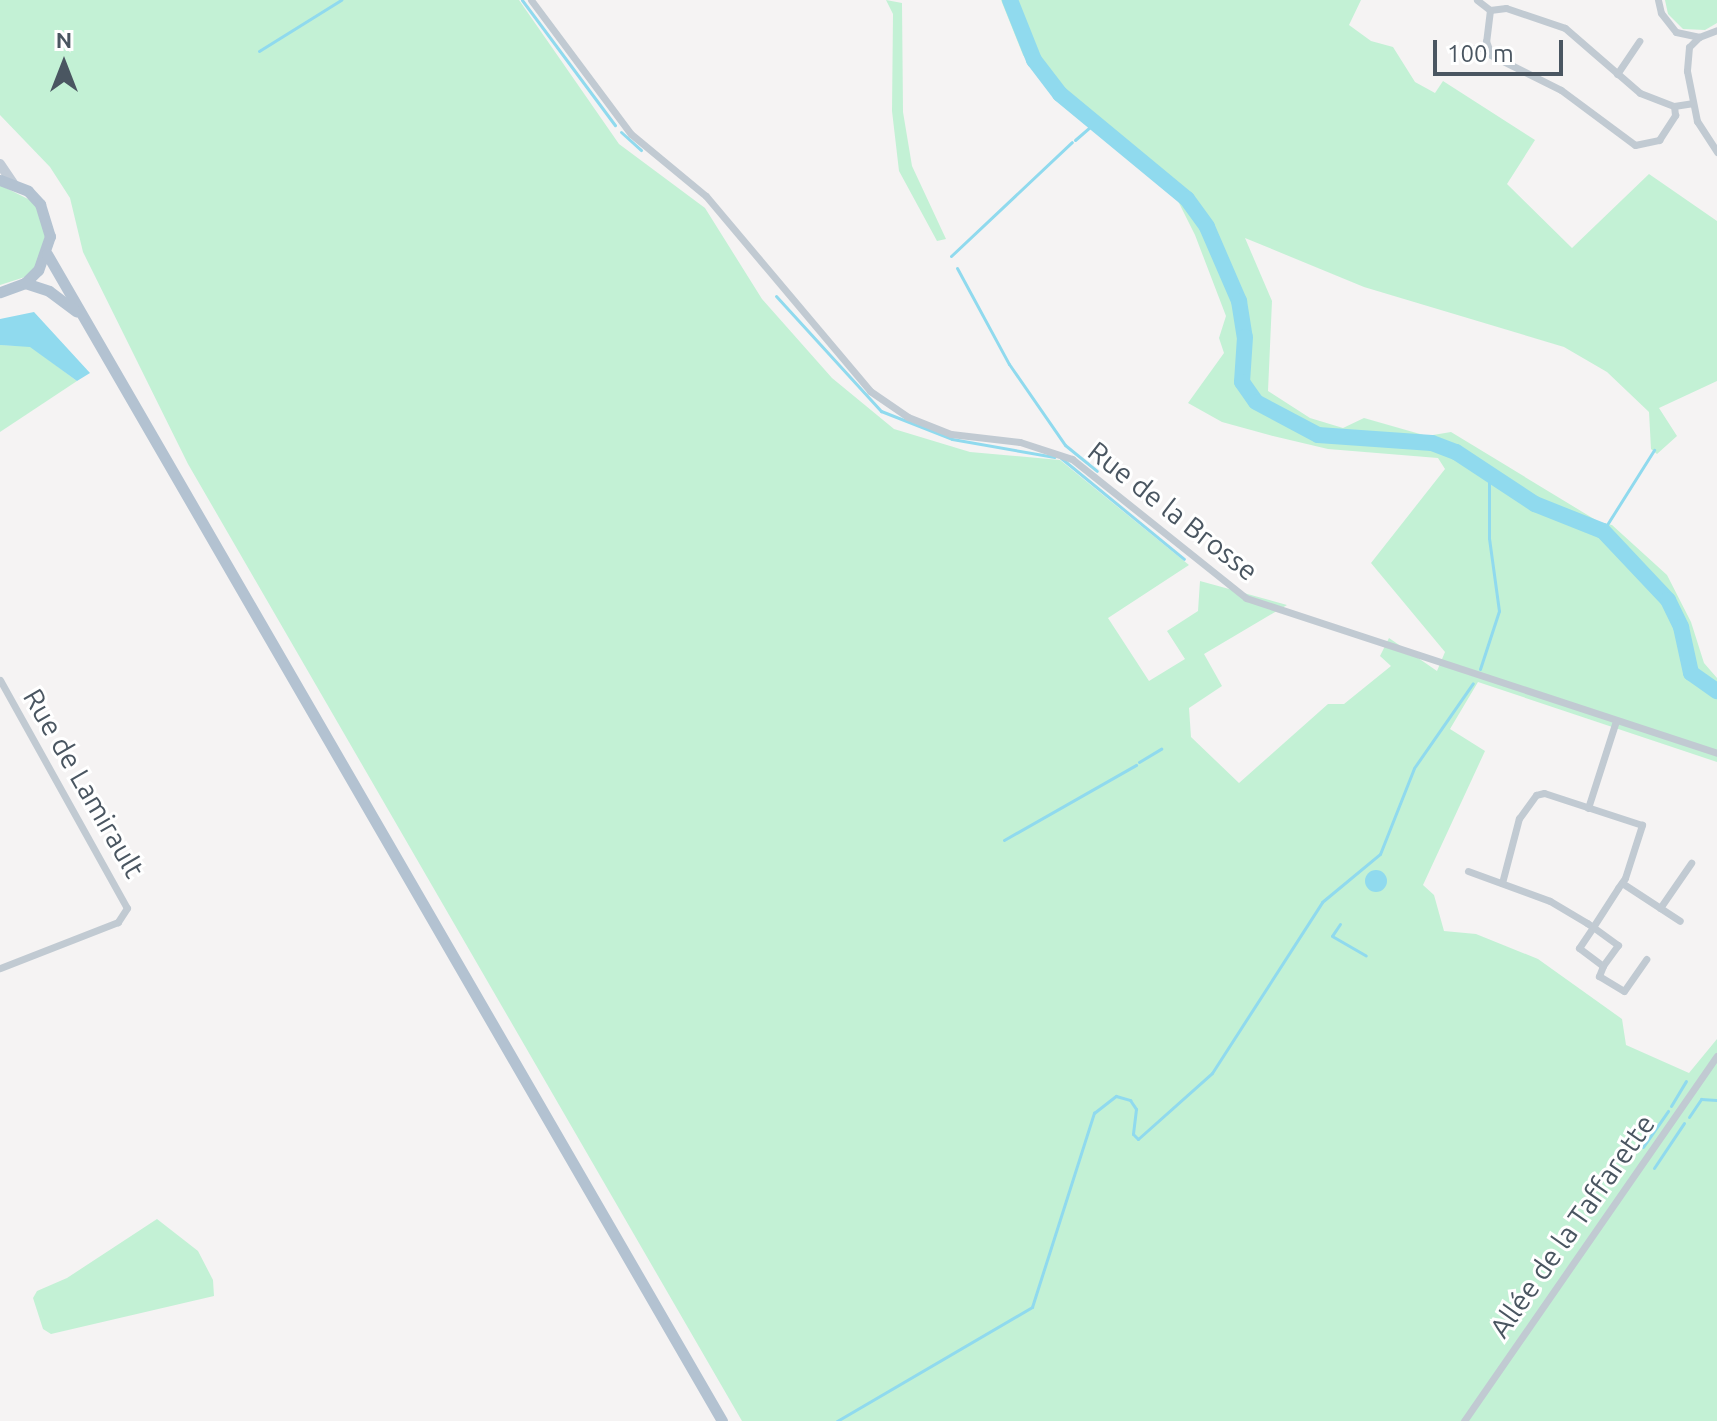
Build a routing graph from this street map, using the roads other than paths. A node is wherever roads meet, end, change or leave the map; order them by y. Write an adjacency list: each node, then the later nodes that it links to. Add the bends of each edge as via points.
1 (531, 0): 22 (street, Rue de la Brosse, via 631,134 706,196 870,391 908,417 951,434 1020,442 1072,459 1246,598)
2 (1477, 0): 4 (street)
3 (1658, 0): 6 (street, via 1667,24)
4 (1490, 10): 9 (street); 10 (street, via 1506,8 1565,28)
5 (1717, 30): 6 (street)
6 (1699, 37): 11 (street, via 1689,47)
7 (1639, 41): 10 (street)
8 (1472, 48): 9 (street)
9 (1486, 48): 12 (street, via 1501,62 1561,90 1635,145 1659,140 1675,115)
10 (1617, 74): 12 (street, via 1640,93)
11 (1692, 103): 12 (street); 13 (street)
12 (1674, 106)
13 (1717, 152)
14 (0, 164): 16 (main road)
15 (0, 180): 16 (main road)
16 (13, 183): 17 (main road, via 40,204 47,219)
17 (47, 254): 18 (main road); 20 (main road)
18 (25, 283): 19 (main road); 20 (main road, via 49,291)
19 (0, 292)
20 (79, 314): 36 (main road)
21 (0, 680): 34 (street, Rue de Lamirault, via 127,908 118,922)
22 (1616, 721): 23 (street, Rue de la Brosse); 24 (street)
23 (1717, 753)
24 (1588, 808): 27 (street, via 1536,795 1519,818); 28 (street, via 1642,825)
25 (1691, 863): 29 (street)
26 (1468, 871): 27 (street)
27 (1502, 883): 31 (street, via 1550,901)
28 (1622, 883): 29 (street); 31 (street)
29 (1660, 908): 30 (street)
30 (1680, 921)
31 (1593, 927): 33 (street, via 1579,948); 33 (street, via 1618,945)
32 (1646, 959): 33 (street, via 1624,991 1599,976)
33 (1603, 966)
34 (0, 968)
35 (1717, 1056): 37 (street, Allée de la Taffarette)
36 (722, 1421)
37 (1464, 1421)

